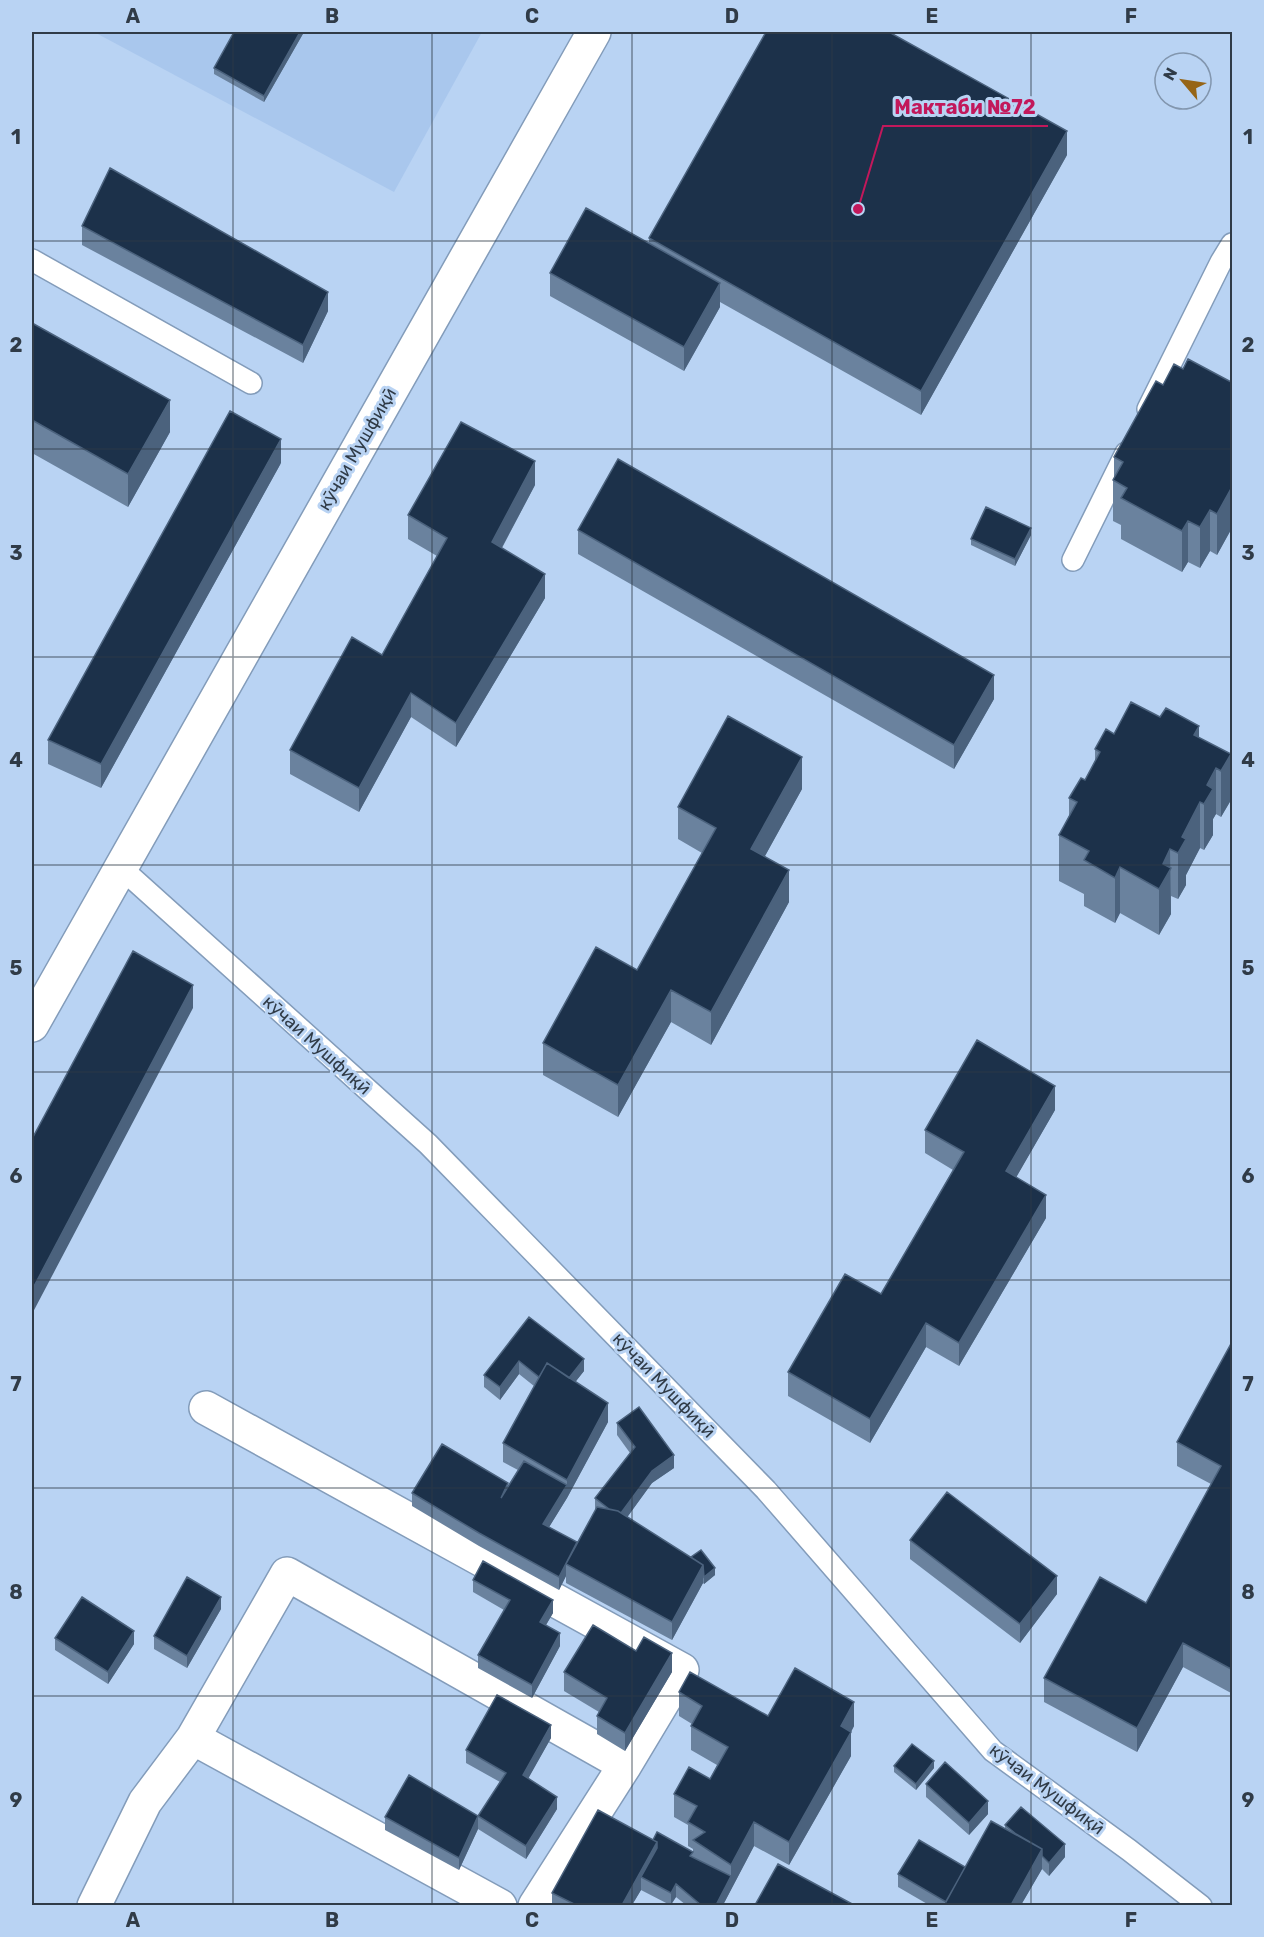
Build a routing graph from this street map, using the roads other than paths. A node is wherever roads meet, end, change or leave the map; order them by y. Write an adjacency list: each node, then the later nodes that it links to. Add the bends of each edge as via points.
1 (594, 32): 6 (street, кӯчаи Мушфиқӣ)
2 (1233, 244): 5 (lane)
3 (32, 260): 4 (lane)
4 (251, 382)
5 (1072, 560)
6 (120, 867): 7 (street, кӯчаи Мушфиқӣ); 14 (lane, кӯчаи Мушфиқӣ, via 428,1144 766,1490 993,1752)
7 (32, 1025)
8 (206, 1408): 10 (street, via 682,1670)
9 (193, 1738): 10 (street, via 287,1574); 11 (street, via 145,1802); 12 (street)
10 (626, 1765): 13 (street)
11 (93, 1905)
12 (500, 1905)
13 (535, 1905)
14 (1201, 1905)

